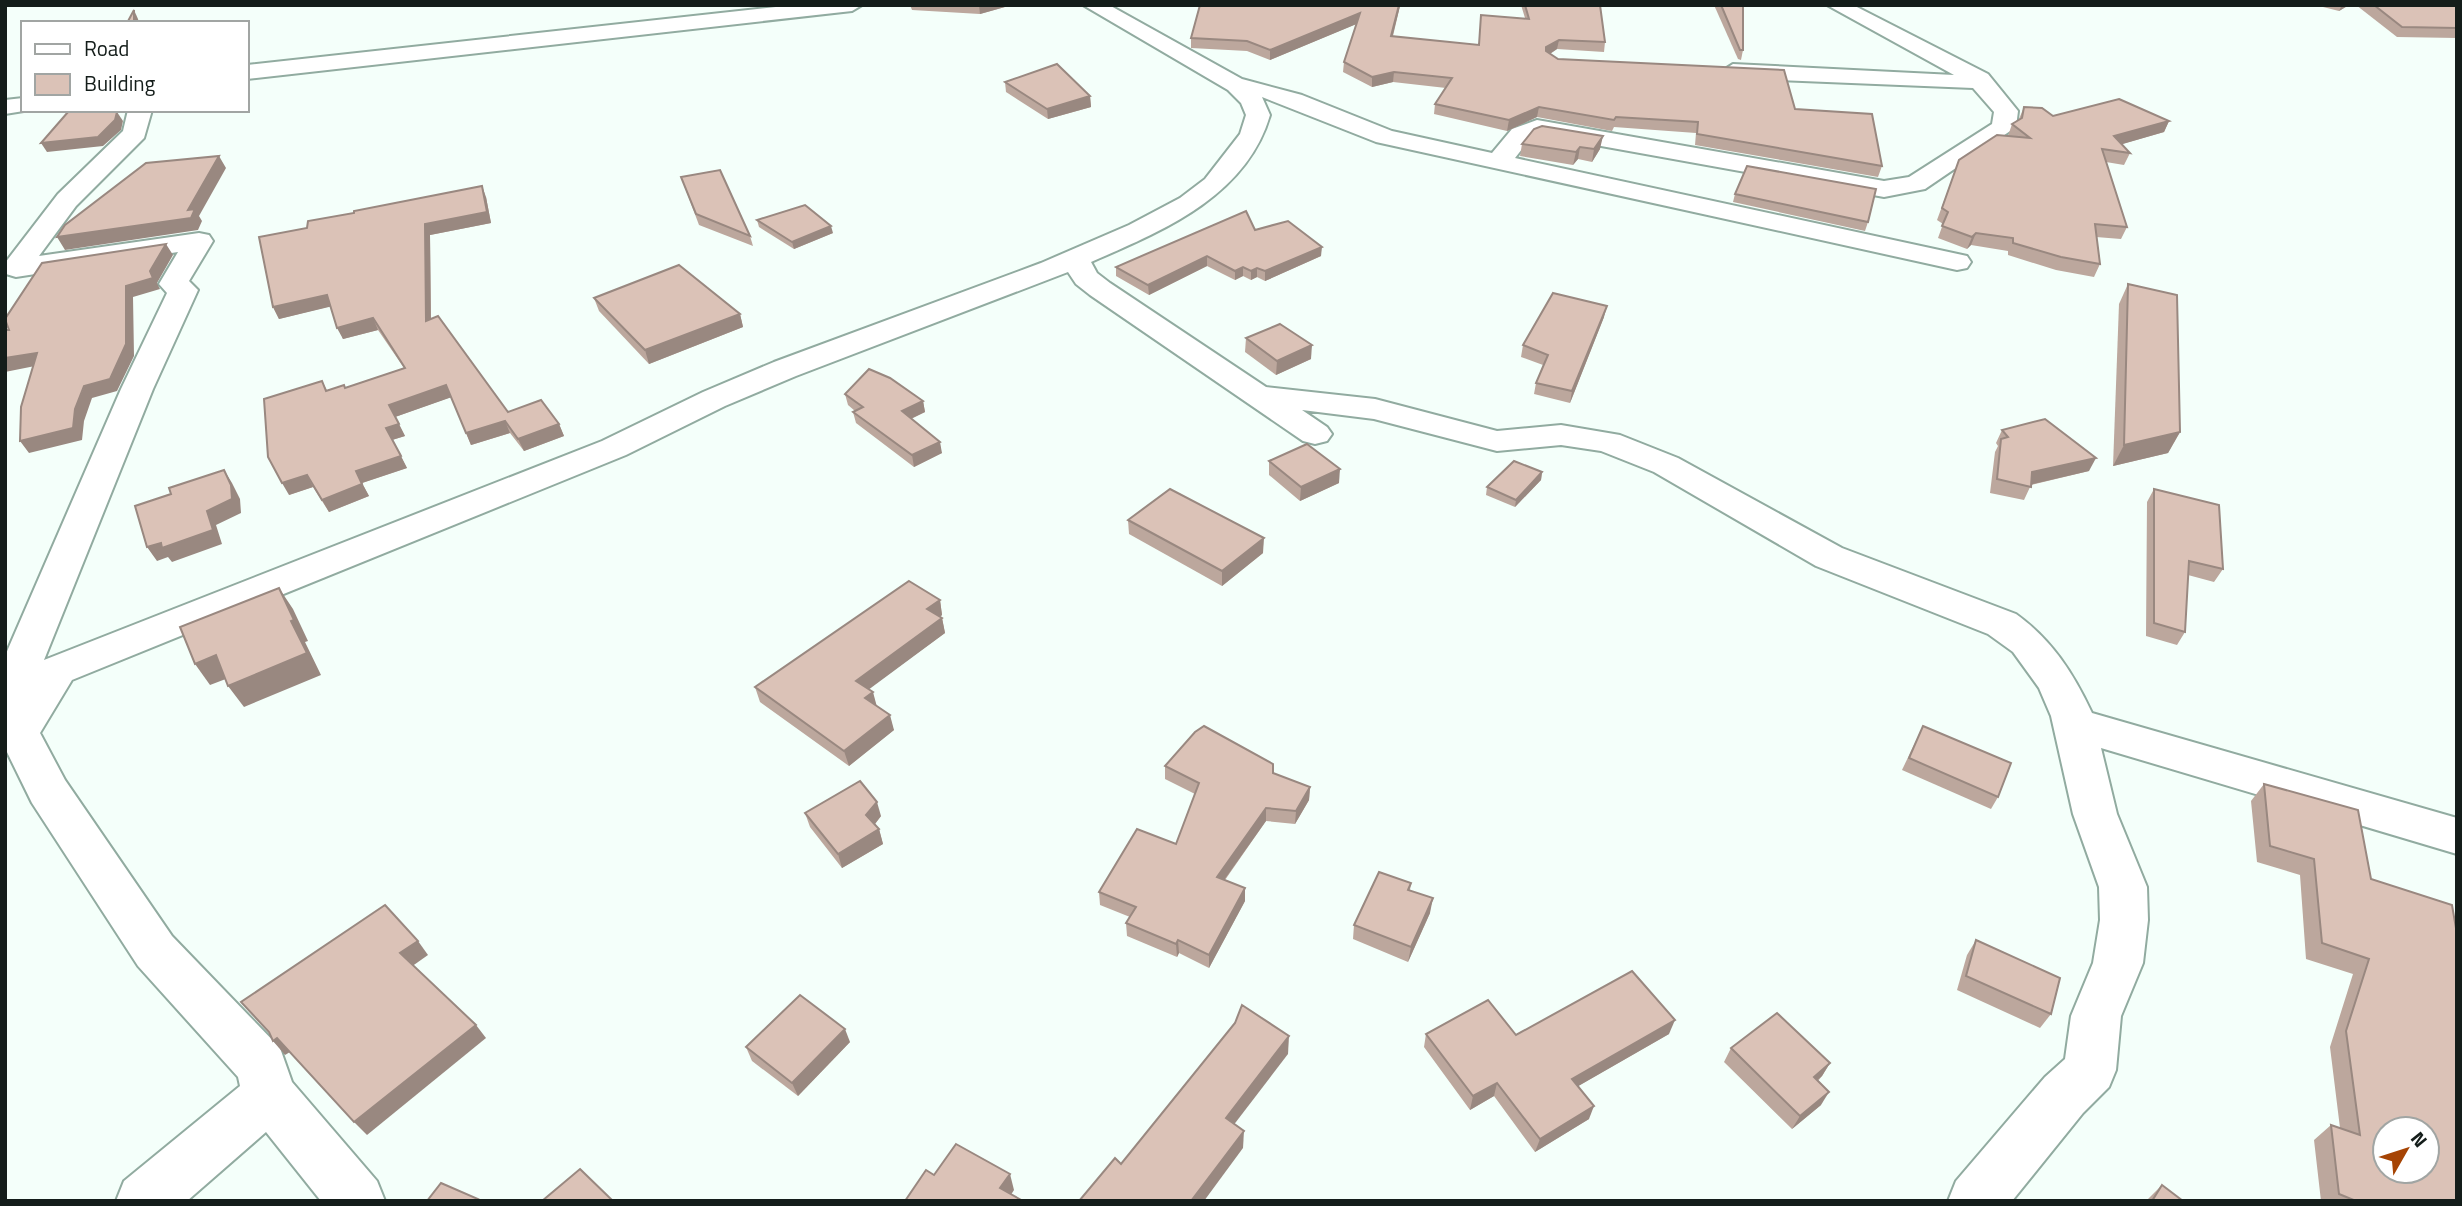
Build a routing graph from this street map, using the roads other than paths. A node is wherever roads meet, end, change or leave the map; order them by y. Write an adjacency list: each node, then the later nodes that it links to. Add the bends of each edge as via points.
1 (852, 5): 6 (street)
2 (1093, 5): 9 (street)
3 (1836, 5): 8 (street, via 1979,76)
4 (362, 54): 7 (street)
5 (1706, 69): 8 (street)
6 (248, 70)
7 (248, 70)
8 (1979, 81): 11 (street, via 2006,111 2004,127 1901,189 1537,127 1521,134)
9 (1236, 85): 11 (street, via 1276,92 1385,136); 12 (street, via 1252,100 1258,115 1252,135 1214,185 1139,231)
10 (140, 112): 16 (street, via 135,133 67,200 16,268 199,240 173,284 183,290 137,389)
11 (1499, 161): 13 (street)
12 (1075, 259): 14 (street, via 1086,278 1100,289); 16 (street, via 785,369 614,448)
13 (1957, 262)
14 (1256, 395): 15 (street); 17 (street, via 1375,409 1497,441 1561,435 1608,442 1666,465 1829,557 2002,624 2027,642 2057,684)
15 (1315, 434)
16 (40, 667): 19 (street, via 19,732 48,791 155,951 261,1065)
17 (2074, 724): 18 (street); 22 (street, via 2095,814 2123,887 2118,963 2096,1016 2090,1070)
18 (2457, 836)
19 (269, 1095): 20 (street); 21 (street)
20 (144, 1201)
21 (357, 1201)
22 (1976, 1201)

